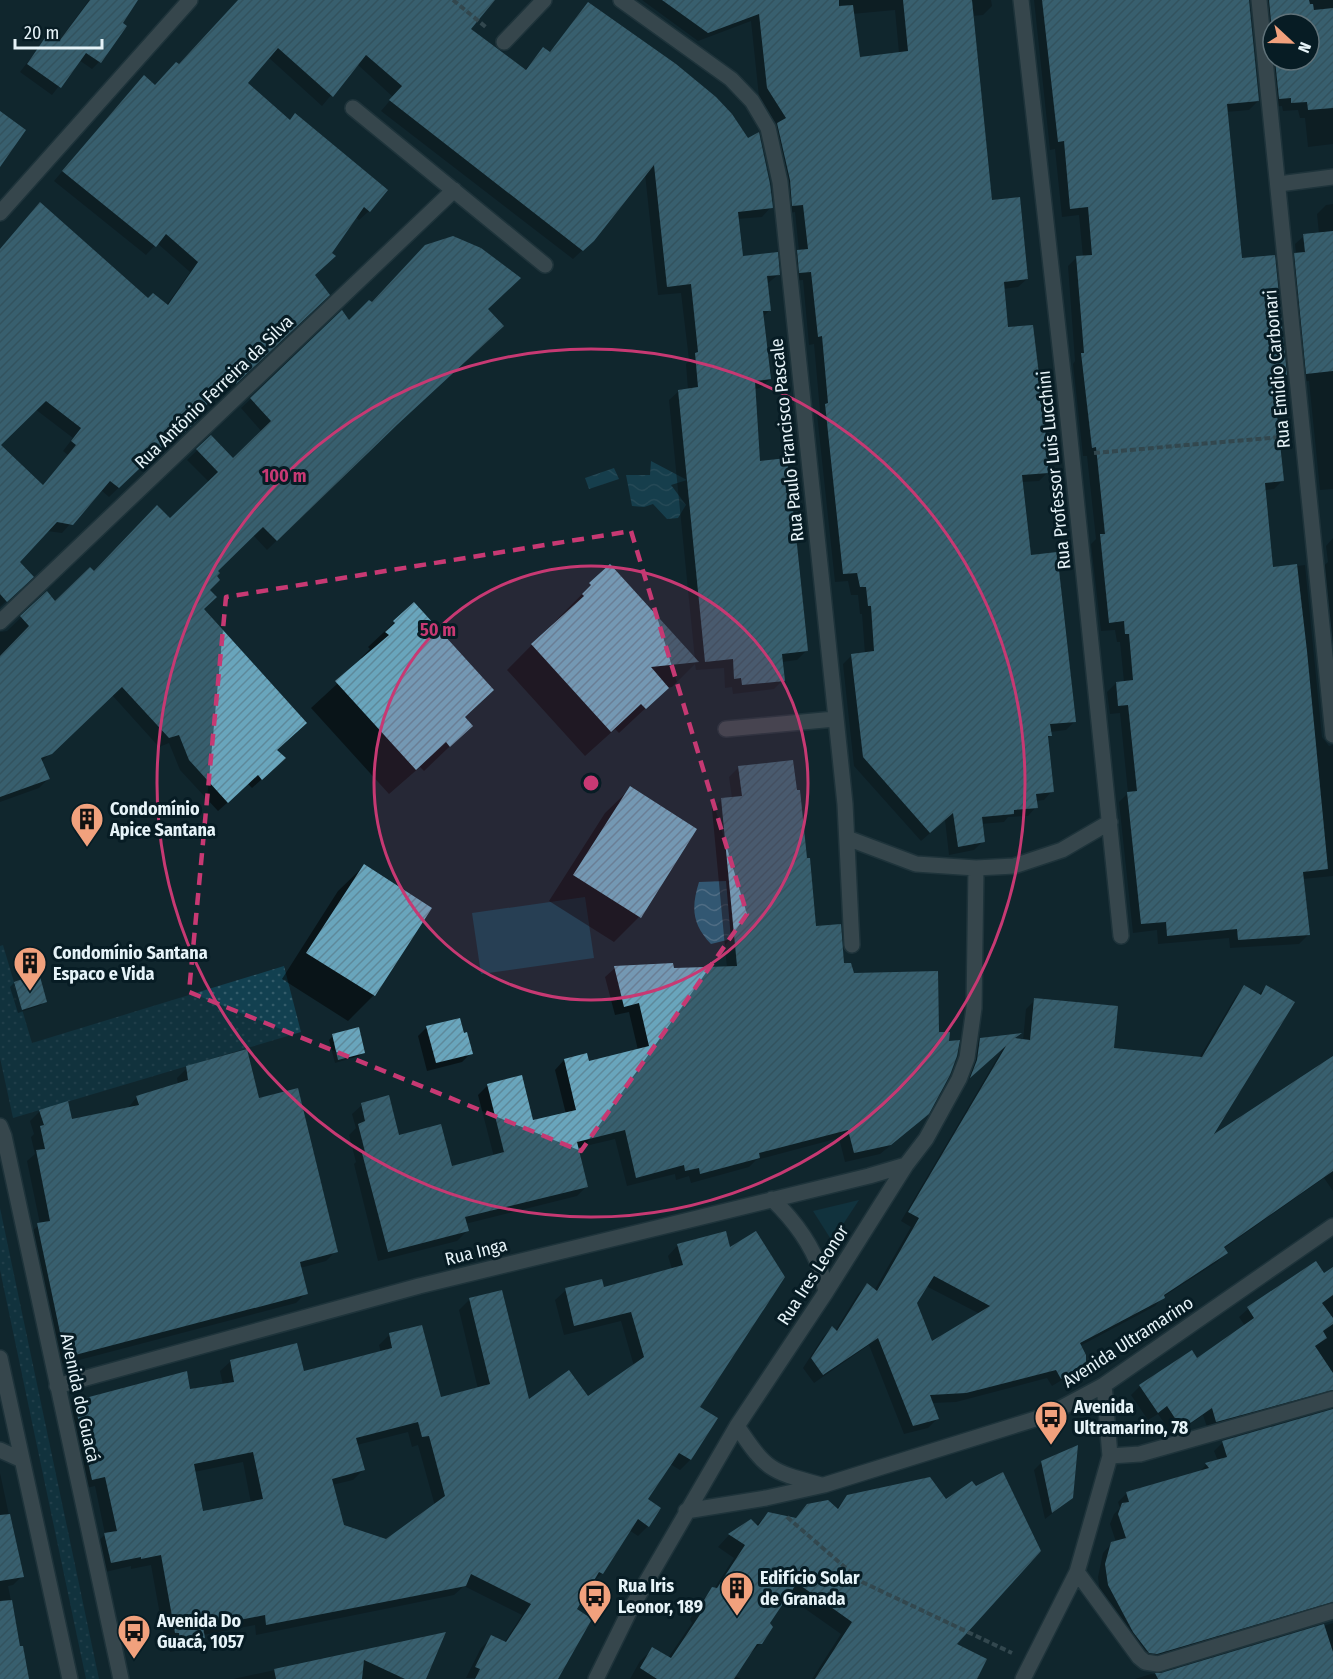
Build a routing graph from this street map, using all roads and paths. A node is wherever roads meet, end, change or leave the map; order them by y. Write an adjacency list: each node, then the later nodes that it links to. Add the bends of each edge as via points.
1 (190, 0): 12 (street)
2 (453, 0): 7 (path)
3 (544, 0): 7 (street)
4 (621, 0): 17 (street, Rua Paulo Francisco Pascale, via 730,79 752,101 768,128 780,182)
5 (1021, 0): 15 (street, Rua Professor Luis Lucchini)
6 (1259, 0): 10 (street, Rua Emidio Carbonari)
7 (504, 42)
8 (353, 108): 11 (street)
9 (1333, 177): 10 (street)
10 (1279, 184): 14 (street, Rua Emidio Carbonari)
11 (454, 190): 13 (street); 16 (street, Rua Antônio Ferreira da Silva)
12 (0, 213)
13 (544, 265)
14 (1303, 436): 15 (path); 19 (street, Rua Emidio Carbonari)
15 (1072, 455): 20 (street, Rua Professor Luis Lucchini)
16 (0, 622)
17 (835, 719): 18 (street); 21 (street, Rua Paulo Francisco Pascale)
18 (726, 729)
19 (1333, 735)
20 (1110, 822): 22 (street, via 1062,850 1014,866); 23 (street, Rua Professor Luis Lucchini)
21 (847, 838): 22 (street, via 916,864); 24 (street, Rua Paulo Francisco Pascale)
22 (976, 868): 26 (street, Rua Ires Leonor, via 974,1008 967,1058 926,1139)
23 (1121, 936)
24 (852, 945)
25 (0, 1126): 32 (street, Avenida do Guacá)
26 (906, 1165): 27 (street, Rua Inga); 29 (street, Rua Ires Leonor)
27 (772, 1199): 29 (street, via 800,1229 812,1249 823,1273); 32 (street, Rua Inga, via 419,1286)
28 (1333, 1226): 31 (street, Avenida Ultramarino)
29 (826, 1292): 34 (street, Rua Ires Leonor)
30 (0, 1358): 37 (street)
31 (1104, 1385): 36 (street); 38 (street, Avenida Ultramarino, via 1048,1415)
32 (57, 1386): 45 (street, Avenida do Guacá)
33 (1333, 1399): 36 (street, via 1140,1454)
34 (737, 1426): 38 (street, via 758,1457 775,1471); 40 (street, Rua Ires Leonor)
35 (0, 1449): 37 (street)
36 (1110, 1456): 41 (street)
37 (22, 1460): 44 (street)
38 (824, 1485): 39 (street, Avenida Ultramarino)
39 (766, 1498): 40 (street, Avenida Ultramarino); 43 (path, via 862,1582)
40 (686, 1511): 46 (street, Rua Ires Leonor)
41 (1077, 1572): 42 (street, via 1145,1662 1166,1661); 43 (street)
42 (1333, 1611)
43 (1031, 1662): 47 (street)
44 (70, 1679)
45 (122, 1679)
46 (596, 1679)
47 (1023, 1679)

